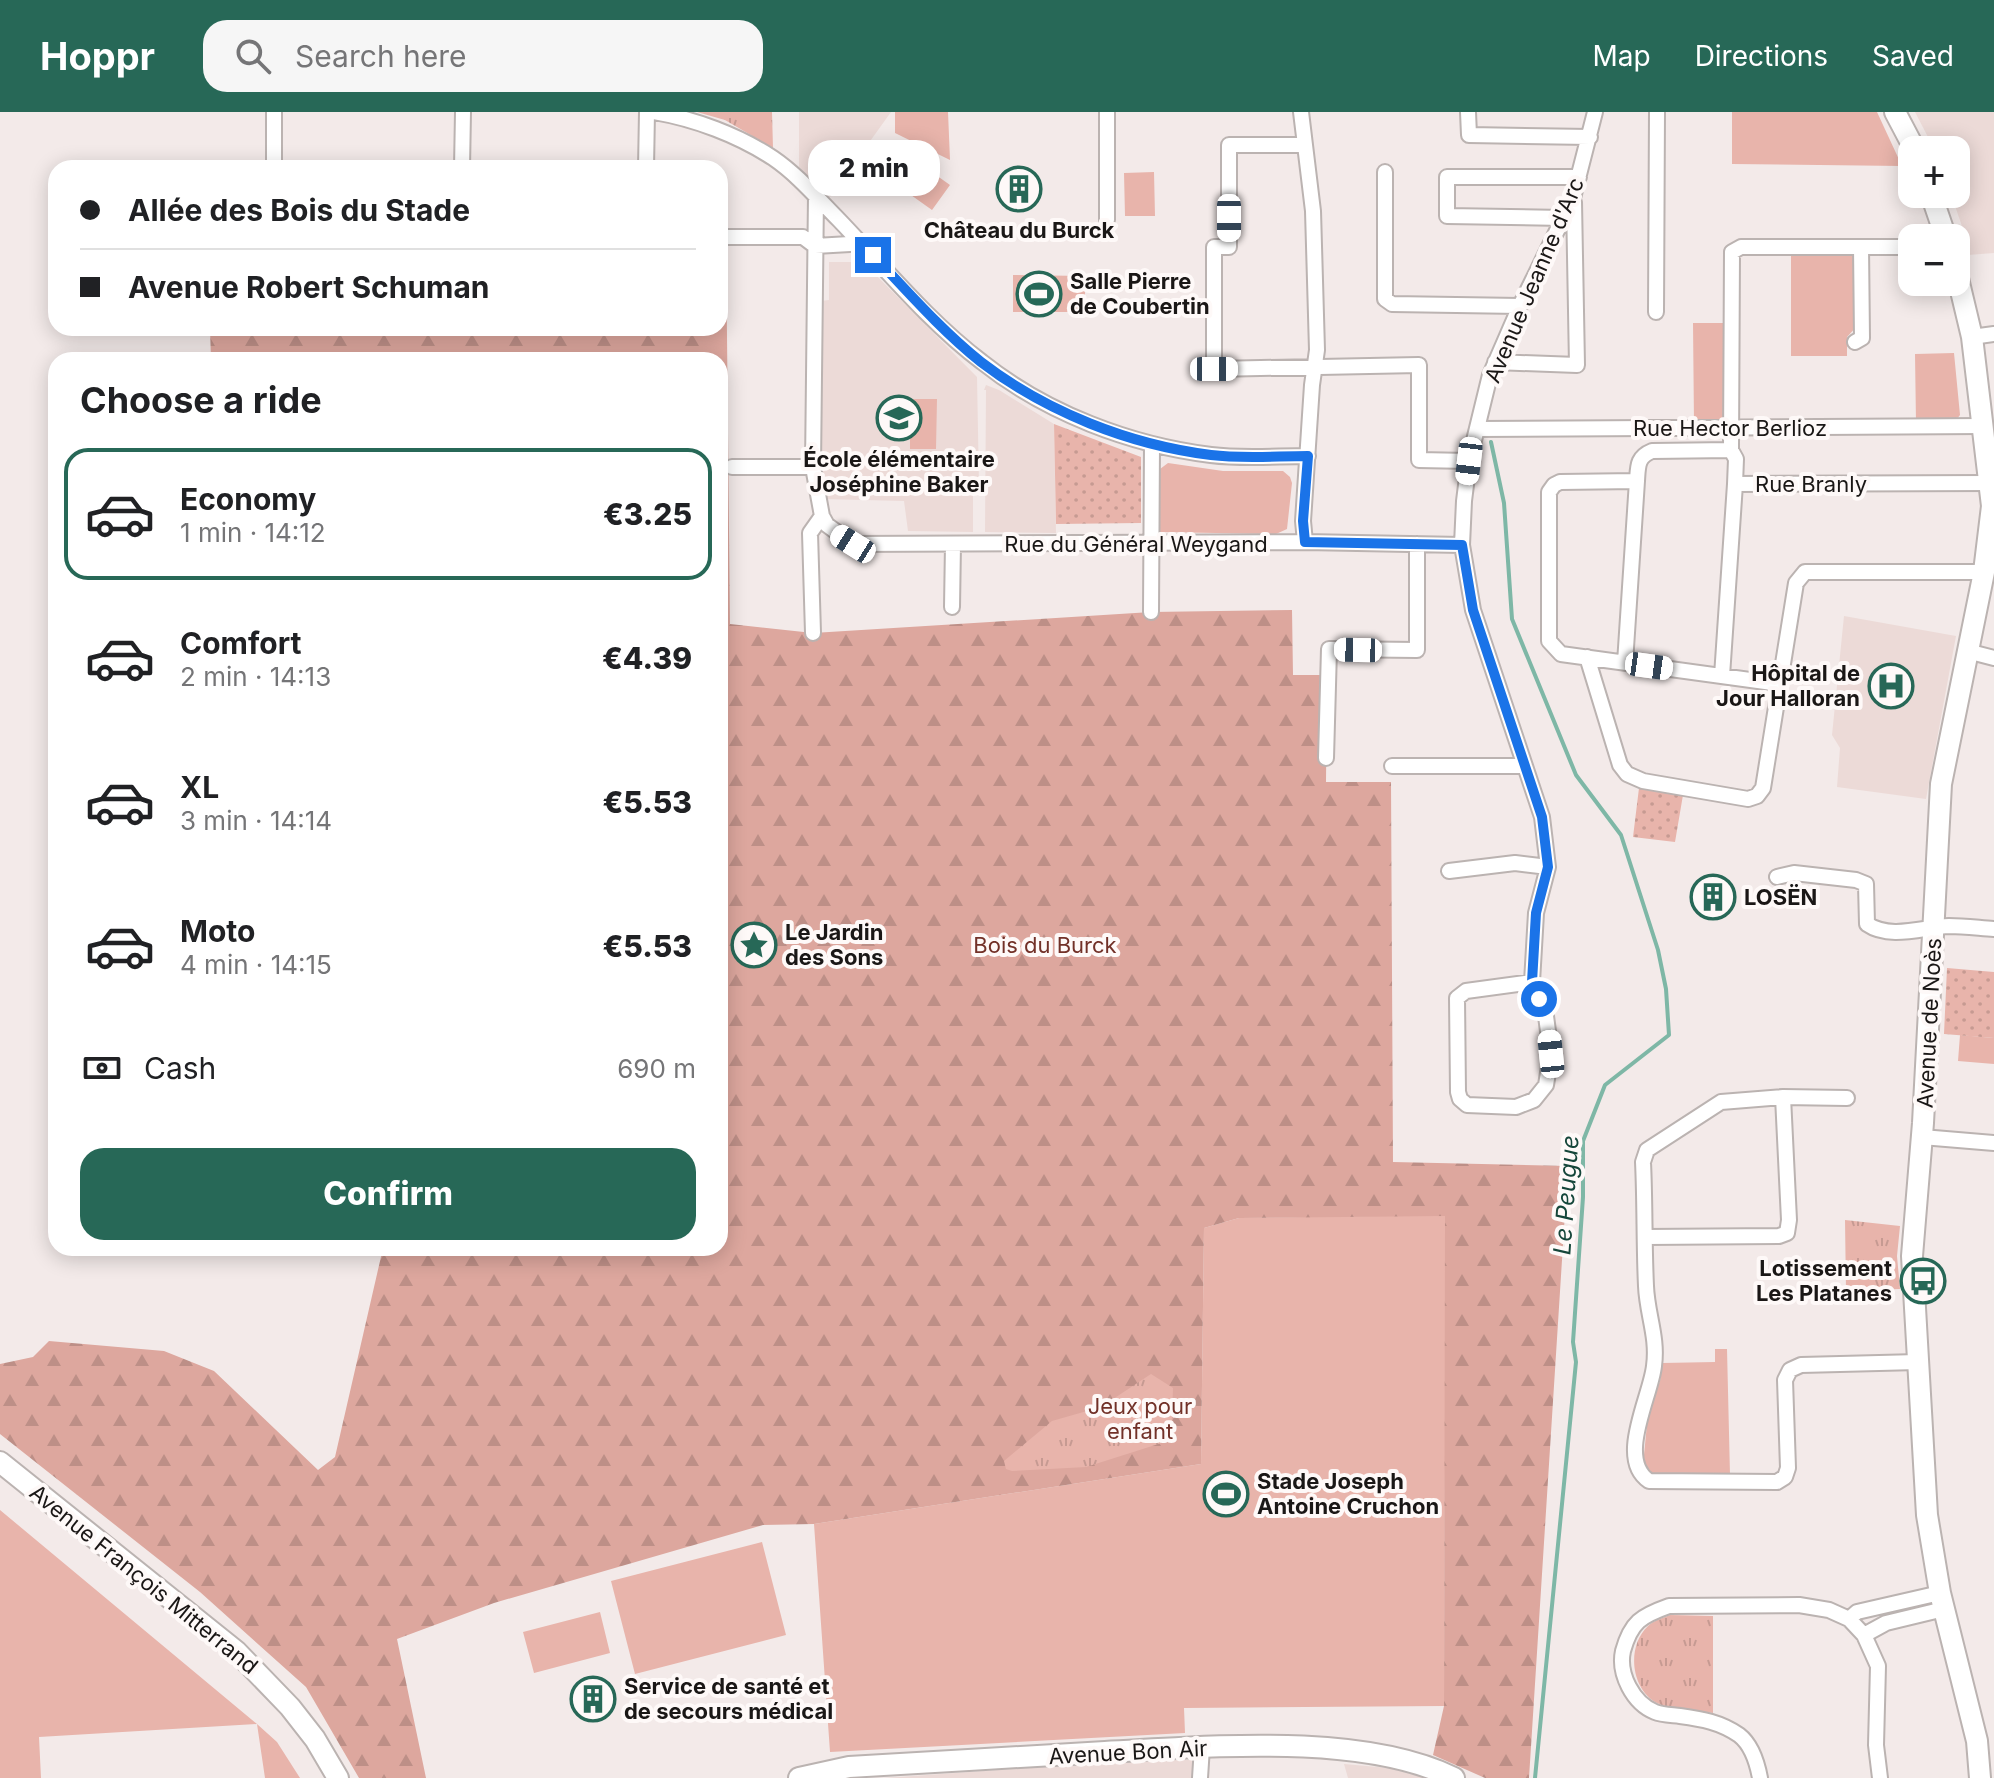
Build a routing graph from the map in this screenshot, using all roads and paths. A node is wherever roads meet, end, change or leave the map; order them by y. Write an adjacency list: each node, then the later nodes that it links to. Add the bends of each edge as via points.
1 (274, 112): 14 (street)
2 (463, 112): 15 (street)
3 (647, 112): 16 (street)
4 (654, 112): 19 (street, via 723,132 771,157)
5 (1107, 112): 22 (street)
6 (1301, 112): 13 (street)
7 (1468, 112): 12 (street, via 1469,135)
8 (1595, 112): 12 (street, Avenue Jeanne d'Arc)
9 (1657, 112): 30 (street)
10 (1895, 112): 11 (street)
11 (1908, 136)
12 (1590, 137): 18 (street, Avenue Jeanne d'Arc)
13 (1305, 145): 35 (street, via 1313,211); 35 (street, via 1229,145 1229,247 1214,247 1214,369)
14 (274, 160)
15 (462, 160)
16 (646, 160)
17 (1385, 172): 29 (street, via 1385,299 1392,304)
18 (1579, 177): 20 (street, Avenue Jeanne d'Arc); 21 (street, via 1447,177 1447,216)
19 (816, 195): 24 (street); 25 (street)
20 (1573, 198): 21 (street, Avenue Jeanne d'Arc); 34 (street, via 1577,365)
21 (1564, 218): 29 (street, Avenue Jeanne d'Arc)
22 (1107, 220)
23 (728, 237): 25 (street, via 803,237)
24 (858, 240): 25 (street); 39 (street, via 940,325 1002,377 1054,407)
25 (815, 246): 44 (street)
26 (1861, 247): 27 (street); 33 (street, via 1862,338); 37 (street, via 1741,247 1732,252)
27 (1898, 247)
28 (1962, 296): 32 (street, Avenue de Noès)
29 (1520, 306): 34 (street, Avenue Jeanne d'Arc)
30 (1656, 312)
31 (1994, 334): 32 (street)
32 (1972, 337): 36 (street, Avenue de Noès)
33 (1855, 342)
34 (1495, 362): 38 (street, Avenue Jeanne d'Arc)
35 (1315, 367): 41 (street); 42 (street, via 1419,365 1419,460)
36 (1984, 426): 37 (street, Rue Hector Berlioz); 46 (street, Avenue de Noès)
37 (1731, 428): 38 (street, Rue Hector Berlioz); 40 (street)
38 (1477, 429): 42 (street, Avenue Jeanne d'Arc)
39 (1152, 445): 41 (street, via 1213,455); 50 (street)
40 (1731, 450): 45 (street, Rue Branly, via 1652,451 1638,460); 47 (street, Rue Branly)
41 (1308, 456): 49 (street)
42 (1469, 461): 53 (street, Avenue Jeanne d'Arc)
43 (732, 467): 44 (street)
44 (813, 467): 48 (street)
45 (1637, 481): 59 (street, via 1560,482 1549,492 1549,641 1561,654); 61 (street)
46 (1990, 483): 47 (street, Rue Branly); 54 (street, Avenue de Noès)
47 (1735, 484): 62 (street)
48 (822, 516): 51 (street, Rue du Général Weygand, via 853,544); 57 (street, via 810,533)
49 (1305, 542): 50 (street, Rue du Général Weygand); 52 (street, Rue du Général Weygand)
50 (1154, 543): 51 (street, Rue du Général Weygand); 56 (street)
51 (953, 544): 55 (street)
52 (1417, 544): 53 (street, Rue du Général Weygand); 64 (street, via 1417,650 1329,649)
53 (1462, 545): 66 (street, Avenue Jeanne d'Arc, via 1473,610)
54 (1984, 572): 58 (street, Avenue de Noès); 63 (street, via 1805,572 1796,583)
55 (952, 607)
56 (1151, 612)
57 (813, 633)
58 (1967, 651): 60 (street); 70 (street, Avenue de Noès, via 1941,784)
59 (1587, 657): 61 (street); 63 (street, via 1627,774 1748,799 1763,788)
60 (1994, 658)
61 (1625, 663): 62 (street)
62 (1722, 676): 63 (street)
63 (1780, 684)
64 (1326, 758)
65 (1392, 766): 66 (street)
66 (1525, 766): 67 (street, Avenue Jeanne d'Arc, via 1542,817)
67 (1548, 867): 68 (street, via 1515,863); 72 (street, via 1536,913)
68 (1449, 871)
69 (1777, 877): 70 (street, via 1794,873 1856,880 1866,884 1867,924 1876,930)
70 (1935, 929): 71 (street); 75 (street, Avenue de Noès)
71 (1994, 929)
72 (1532, 982): 72 (street, via 1546,1016 1551,1054 1546,1085 1534,1100 1516,1107 1467,1105 1458,1092 1457,998 1466,991)
73 (1783, 1097): 74 (street); 77 (street, via 1721,1102 1647,1150); 77 (street, via 1787,1233)
74 (1847, 1098)
75 (1922, 1137): 76 (street); 78 (street, Avenue de Noès, via 1912,1256)
76 (1994, 1143)
77 (1646, 1237): 78 (street, via 1654,1367 1640,1410 1635,1464 1649,1481 1777,1482 1788,1468 1785,1380 1790,1370 1801,1365)
78 (1918, 1362): 81 (street, Avenue de Noès, via 1927,1515)
79 (0, 1462): 86 (street, Avenue François Mitterrand, via 236,1651 290,1707)
80 (0, 1479): 85 (street, Avenue François Mitterrand, via 248,1680 281,1715)
81 (1942, 1601): 82 (street, via 1857,1612); 83 (street); 92 (street, Avenue de Noès, via 1977,1741)
82 (1849, 1619): 83 (street); 90 (street, via 1799,1605 1669,1606 1634,1623 1621,1659 1623,1675 1639,1702 1656,1713 1729,1728 1753,1752)
83 (1864, 1635): 91 (street, via 1878,1666)
84 (1202, 1747): 87 (street, Avenue Bon Air, via 849,1767); 88 (street); 89 (street, Avenue Bon Air, via 1371,1754 1402,1758)
85 (323, 1778)
86 (338, 1778)
87 (799, 1778)
88 (1200, 1778)
89 (1454, 1778)
90 (1760, 1778)
91 (1880, 1778)
92 (1980, 1778)

